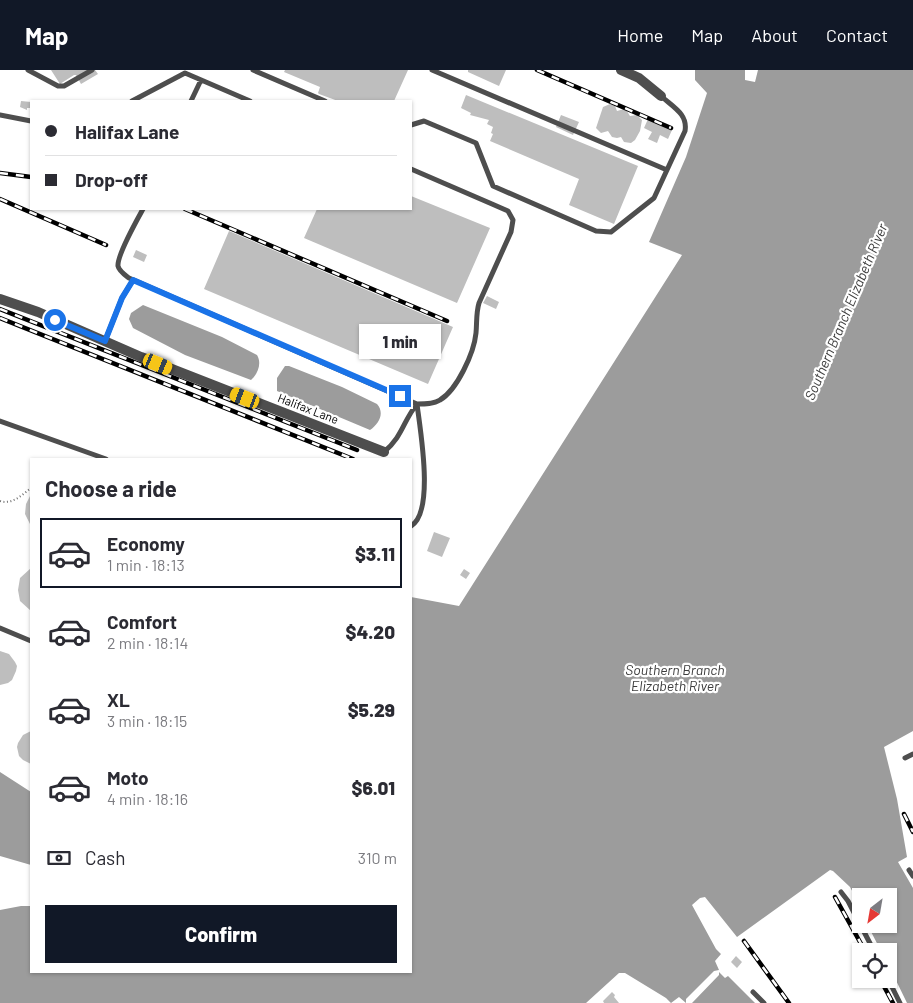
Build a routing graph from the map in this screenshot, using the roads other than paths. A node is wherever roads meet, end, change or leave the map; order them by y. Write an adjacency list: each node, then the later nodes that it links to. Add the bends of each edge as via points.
1 (28, 70): 2 (lane, via 64,86)
2 (92, 70)
3 (253, 70): 11 (lane)
4 (432, 70): 16 (lane)
5 (620, 70): 7 (street, via 639,78)
6 (200, 80): 8 (lane, via 185,73); 9 (lane); 10 (lane)
7 (661, 96): 16 (lane, via 686,122)
8 (134, 100)
9 (192, 100)
10 (248, 100)
11 (323, 100)
12 (0, 115): 13 (lane)
13 (30, 121)
14 (412, 125): 16 (lane, via 424,121 476,143 493,186 596,232 611,232 654,198)
15 (412, 170): 21 (lane, via 492,204 508,212 513,220 479,302 476,335 459,379 440,401)
16 (668, 170)
17 (142, 210): 18 (lane, via 118,266)
18 (133, 280): 20 (lane); 21 (lane)
19 (0, 299): 20 (street, Halifax Lane)
20 (105, 341): 23 (street, Halifax Lane)
21 (418, 404): 23 (lane, via 395,443); 25 (lane, via 424,503)
22 (0, 421): 24 (lane)
23 (384, 452)
24 (103, 458)
25 (412, 526)
26 (0, 628): 27 (lane)
27 (30, 641)
28 (913, 754): 29 (lane)
29 (906, 758)
30 (909, 870): 31 (lane)
31 (913, 876)
32 (841, 892): 33 (lane)
33 (870, 943)
34 (892, 988): 37 (lane)
35 (753, 992): 36 (lane)
36 (764, 1003)
37 (900, 1003)

